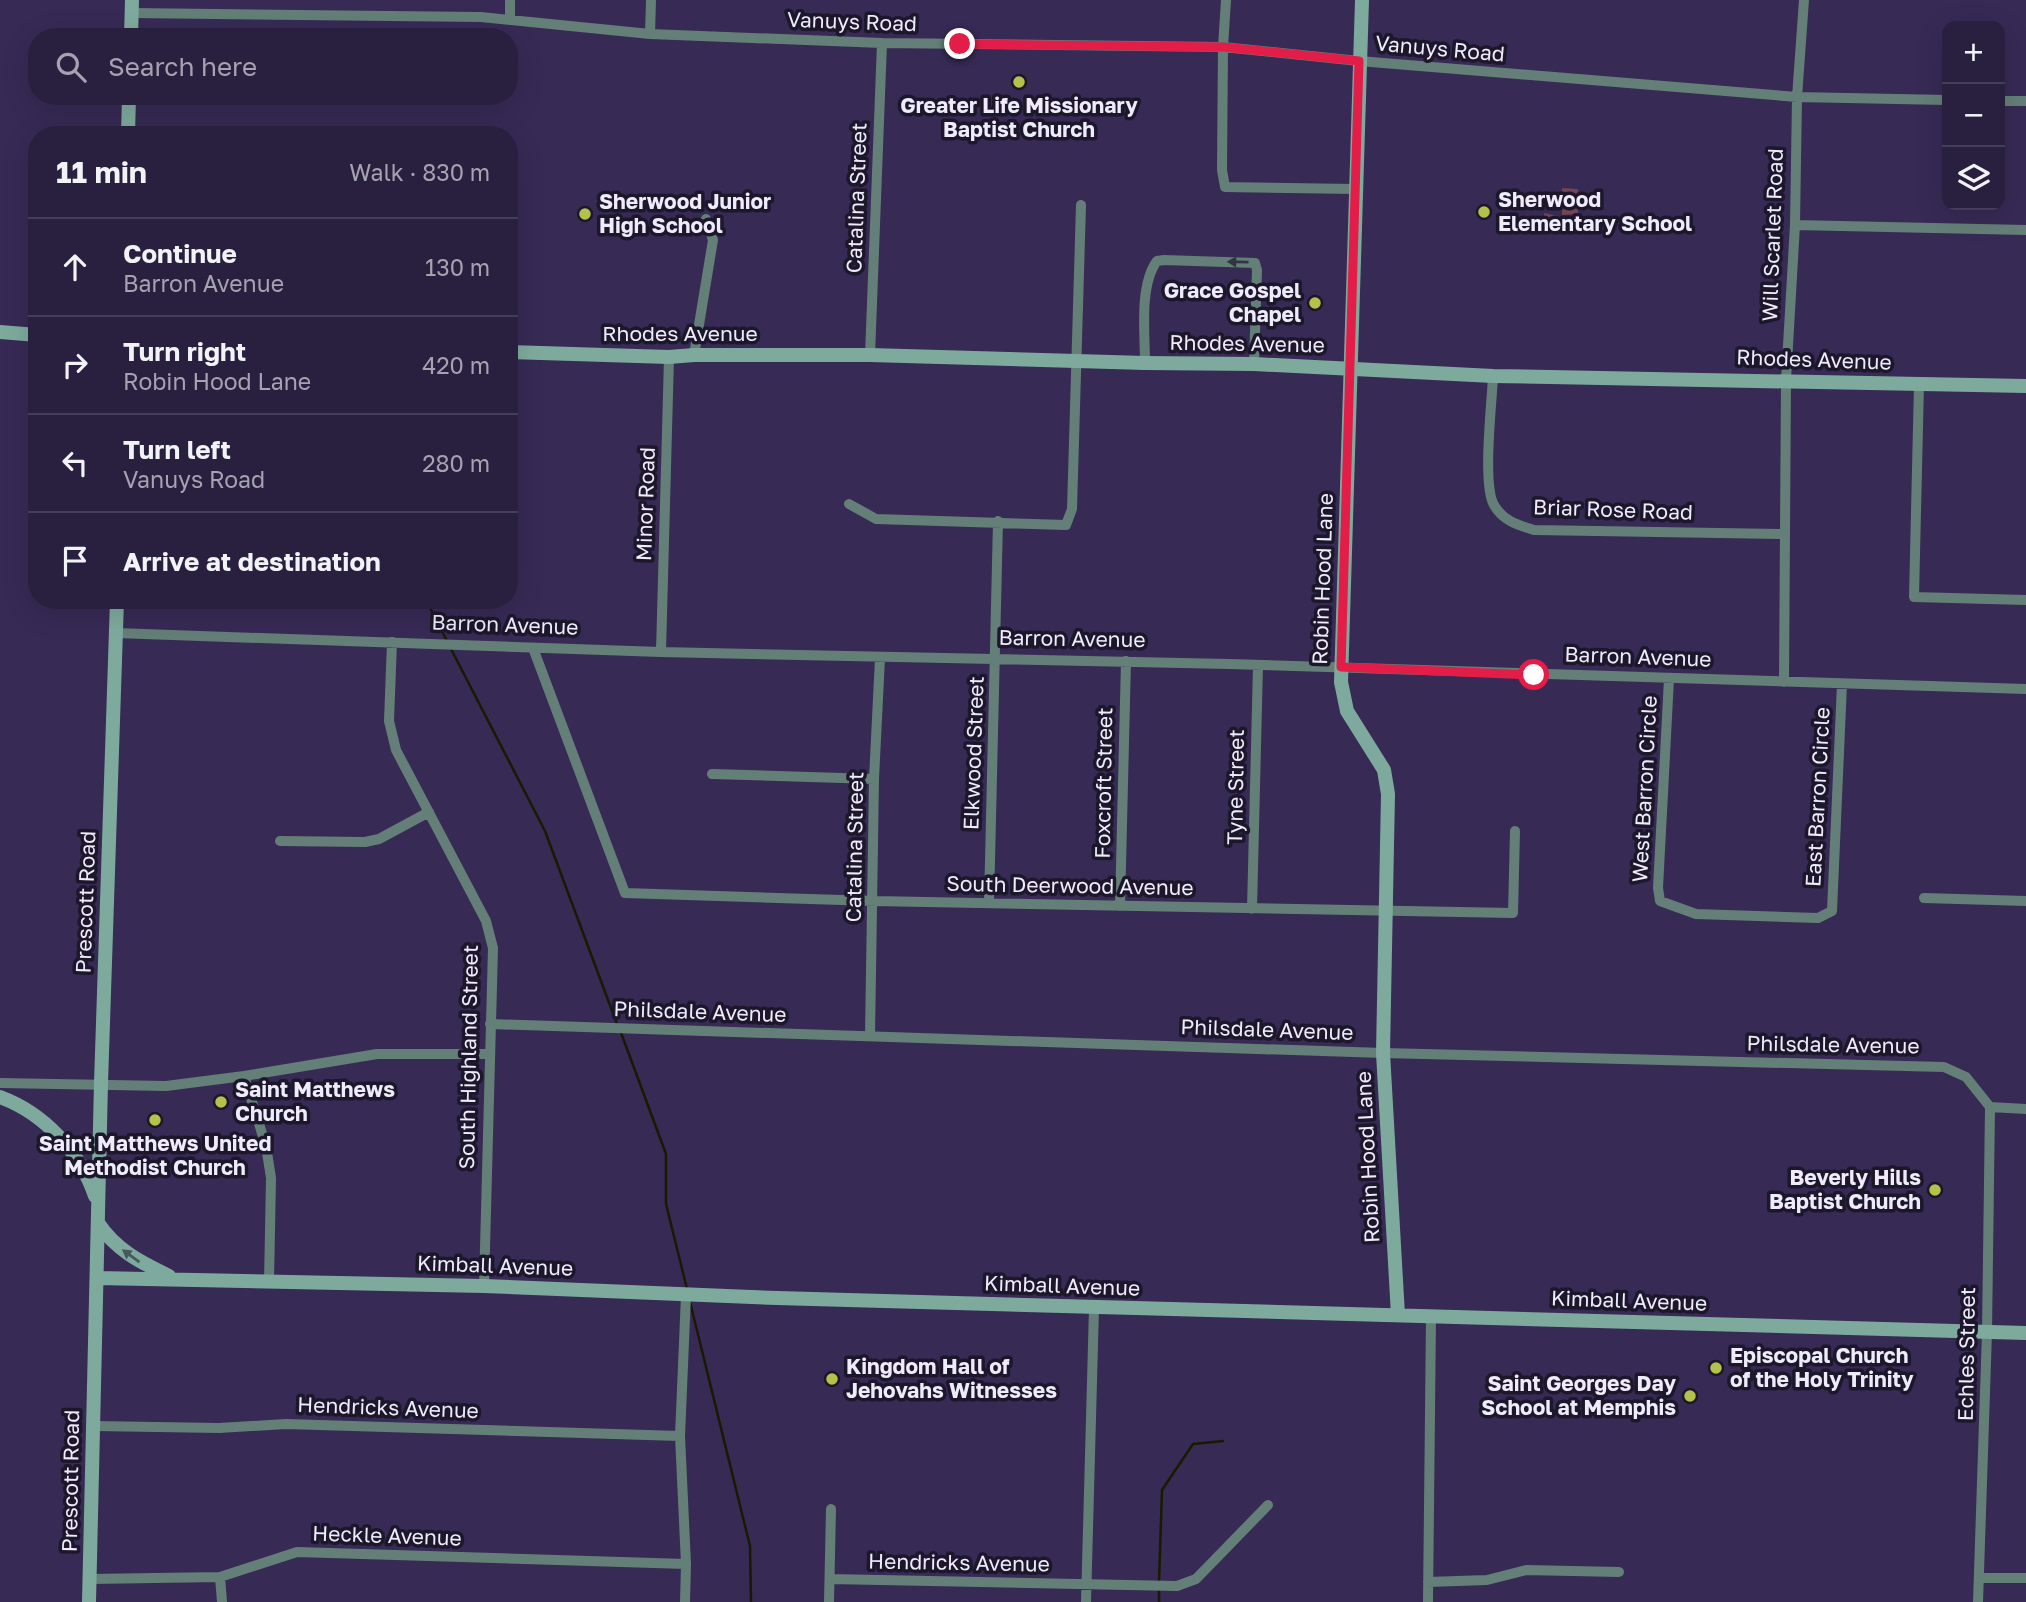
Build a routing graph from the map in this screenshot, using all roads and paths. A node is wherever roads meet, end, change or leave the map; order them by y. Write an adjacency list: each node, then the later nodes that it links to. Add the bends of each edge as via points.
1 (510, 0): 7 (street)
2 (651, 0): 9 (street)
3 (1226, 0): 11 (street)
4 (1362, 0): 12 (main road, Robin Hood Lane)
5 (1804, 0): 13 (street, Will Scarlet Road)
6 (132, 7): 7 (street, Vanuys Road); 8 (main road)
7 (510, 20): 9 (street, Vanuys Road)
8 (131, 28)
9 (650, 34): 10 (street, Vanuys Road)
10 (883, 43): 11 (street, Vanuys Road); 28 (street, Catalina Street)
11 (1223, 47): 12 (street, Vanuys Road); 19 (street, via 1224,187)
12 (1359, 61): 13 (street, Vanuys Road); 19 (main road, Robin Hood Lane)
13 (1797, 97): 14 (street, Vanuys Road); 22 (street, Will Scarlet Road)
14 (1942, 100)
15 (2005, 101): 16 (street)
16 (2026, 101)
17 (130, 105): 18 (main road)
18 (128, 126)
19 (1356, 189): 33 (main road, Robin Hood Lane)
20 (1081, 205): 30 (street)
21 (706, 219): 27 (street, via 713,240)
22 (1795, 225): 23 (street); 35 (street, Will Scarlet Road)
23 (2026, 230)
24 (0, 332): 25 (main road)
25 (28, 334)
26 (518, 352): 29 (main road, Rhodes Avenue)
27 (694, 355): 28 (main road, Rhodes Avenue); 29 (main road, Rhodes Avenue)
28 (870, 355): 30 (main road, Rhodes Avenue)
29 (669, 357): 46 (street, Minor Road)
30 (1076, 361): 31 (main road, Rhodes Avenue); 39 (street, via 1072,509 1066,525)
31 (1145, 363): 32 (main road, Rhodes Avenue); 32 (street, one-way to 31, via 1255,264 1164,260 1153,267 1145,301)
32 (1254, 363): 33 (main road, Rhodes Avenue)
33 (1349, 367): 34 (main road, Rhodes Avenue); 51 (main road, Robin Hood Lane)
34 (1493, 376): 35 (main road, Rhodes Avenue); 40 (street, Briar Rose Road, via 1488,476 1493,504 1510,523 1534,530)
35 (1786, 380): 36 (main road, Rhodes Avenue); 40 (street, Will Scarlet Road)
36 (1919, 384): 37 (main road, Rhodes Avenue); 41 (street, via 1914,597)
37 (2026, 386)
38 (849, 505): 39 (street, via 876,519)
39 (999, 522): 48 (street, Elkwood Street)
40 (1785, 534): 53 (street, Will Scarlet Road)
41 (2026, 600)
42 (117, 609): 43 (main road, Prescott Road)
43 (116, 633): 44 (street, Barron Avenue); 75 (main road, Prescott Road)
44 (391, 642): 45 (street, Barron Avenue); 58 (street, South Highland Street, via 389,721 396,750)
45 (533, 648): 46 (street, Barron Avenue); 62 (street, South Deerwood Avenue, via 625,893)
46 (661, 652): 47 (street, Barron Avenue)
47 (880, 658): 48 (street, Barron Avenue); 57 (street, Catalina Street)
48 (996, 658): 49 (street, Barron Avenue); 64 (street, Elkwood Street)
49 (1126, 661): 50 (street, Barron Avenue); 65 (street, Foxcroft Street)
50 (1258, 665): 51 (street, Barron Avenue); 66 (street, Tyne Street)
51 (1341, 667): 52 (street, Barron Avenue); 67 (main road, Robin Hood Lane, via 1348,711 1384,770 1388,794)
52 (1669, 679): 53 (street, Barron Avenue); 68 (street, West Barron Circle, via 1660,901 1696,914 1818,918)
53 (1784, 682): 54 (street, Barron Avenue)
54 (1842, 684): 55 (street, Barron Avenue); 68 (street, East Barron Circle)
55 (2026, 689)
56 (712, 774): 57 (street)
57 (874, 779): 62 (street, Catalina Street)
58 (429, 812): 60 (street, via 365,842); 69 (street, South Highland Street, via 486,921 493,948)
59 (1515, 831): 67 (street, South Deerwood Avenue, via 1513,913)
60 (280, 841)
61 (1924, 898): 63 (street)
62 (874, 901): 64 (street, South Deerwood Avenue); 70 (street, Catalina Street)
63 (2026, 901)
64 (989, 903): 65 (street, South Deerwood Avenue)
65 (1120, 906): 66 (street, South Deerwood Avenue)
66 (1252, 909): 67 (street, South Deerwood Avenue)
67 (1384, 911): 72 (main road, Robin Hood Lane)
68 (1832, 911)
69 (490, 1024): 70 (street, Philsdale Avenue); 71 (street, South Highland Street)
70 (870, 1036): 72 (street, Philsdale Avenue)
71 (489, 1054): 73 (street, via 377,1054); 84 (street, South Highland Street)
72 (1383, 1054): 77 (street, Philsdale Avenue, via 1944,1067 1966,1077); 87 (main road, Robin Hood Lane)
73 (244, 1076): 75 (street, via 166,1086); 83 (street, via 271,1178)
74 (0, 1083): 75 (street)
75 (101, 1083): 79 (main road, Prescott Road)
76 (0, 1097): 79 (main road, via 47,1124 75,1154)
77 (1990, 1107): 78 (street); 89 (street, Echles Street)
78 (2026, 1109)
79 (98, 1206): 80 (main road, Prescott Road)
80 (98, 1223): 81 (main road, Prescott Road); 82 (main road, one-way to 80, via 129,1256)
81 (97, 1278): 82 (main road, Kimball Avenue); 91 (main road, Prescott Road)
82 (173, 1278): 83 (main road, Kimball Avenue)
83 (269, 1282): 84 (main road, Kimball Avenue)
84 (484, 1286): 85 (main road, Kimball Avenue)
85 (686, 1295): 86 (main road, Kimball Avenue); 92 (street)
86 (1094, 1308): 87 (main road, Kimball Avenue); 103 (street)
87 (1398, 1315): 88 (main road, Kimball Avenue)
88 (1431, 1316): 89 (main road, Kimball Avenue); 102 (street)
89 (1987, 1332): 90 (main road, Kimball Avenue); 98 (street, Echles Street)
90 (2026, 1333)
91 (94, 1426): 92 (street, Hendricks Avenue, via 286,1424); 100 (main road, Prescott Road)
92 (680, 1436): 95 (street)
93 (1268, 1505): 103 (street, Hendricks Avenue, via 1196,1579 1177,1586)
94 (831, 1509): 101 (street)
95 (686, 1564): 97 (street, Heckle Avenue, via 297,1552); 106 (street)
96 (1619, 1572): 102 (street, via 1526,1570 1487,1580)
97 (220, 1577): 100 (street, Heckle Avenue); 105 (street)
98 (1979, 1578): 99 (street); 110 (street, Echles Street)
99 (2026, 1578)
100 (90, 1579): 104 (main road, Prescott Road)
101 (830, 1579): 103 (street, Hendricks Avenue); 107 (street)
102 (1428, 1582): 109 (street)
103 (1087, 1586): 108 (street)
104 (89, 1602)
105 (222, 1602)
106 (685, 1602)
107 (829, 1602)
108 (1086, 1602)
109 (1428, 1602)
110 (1978, 1602)

